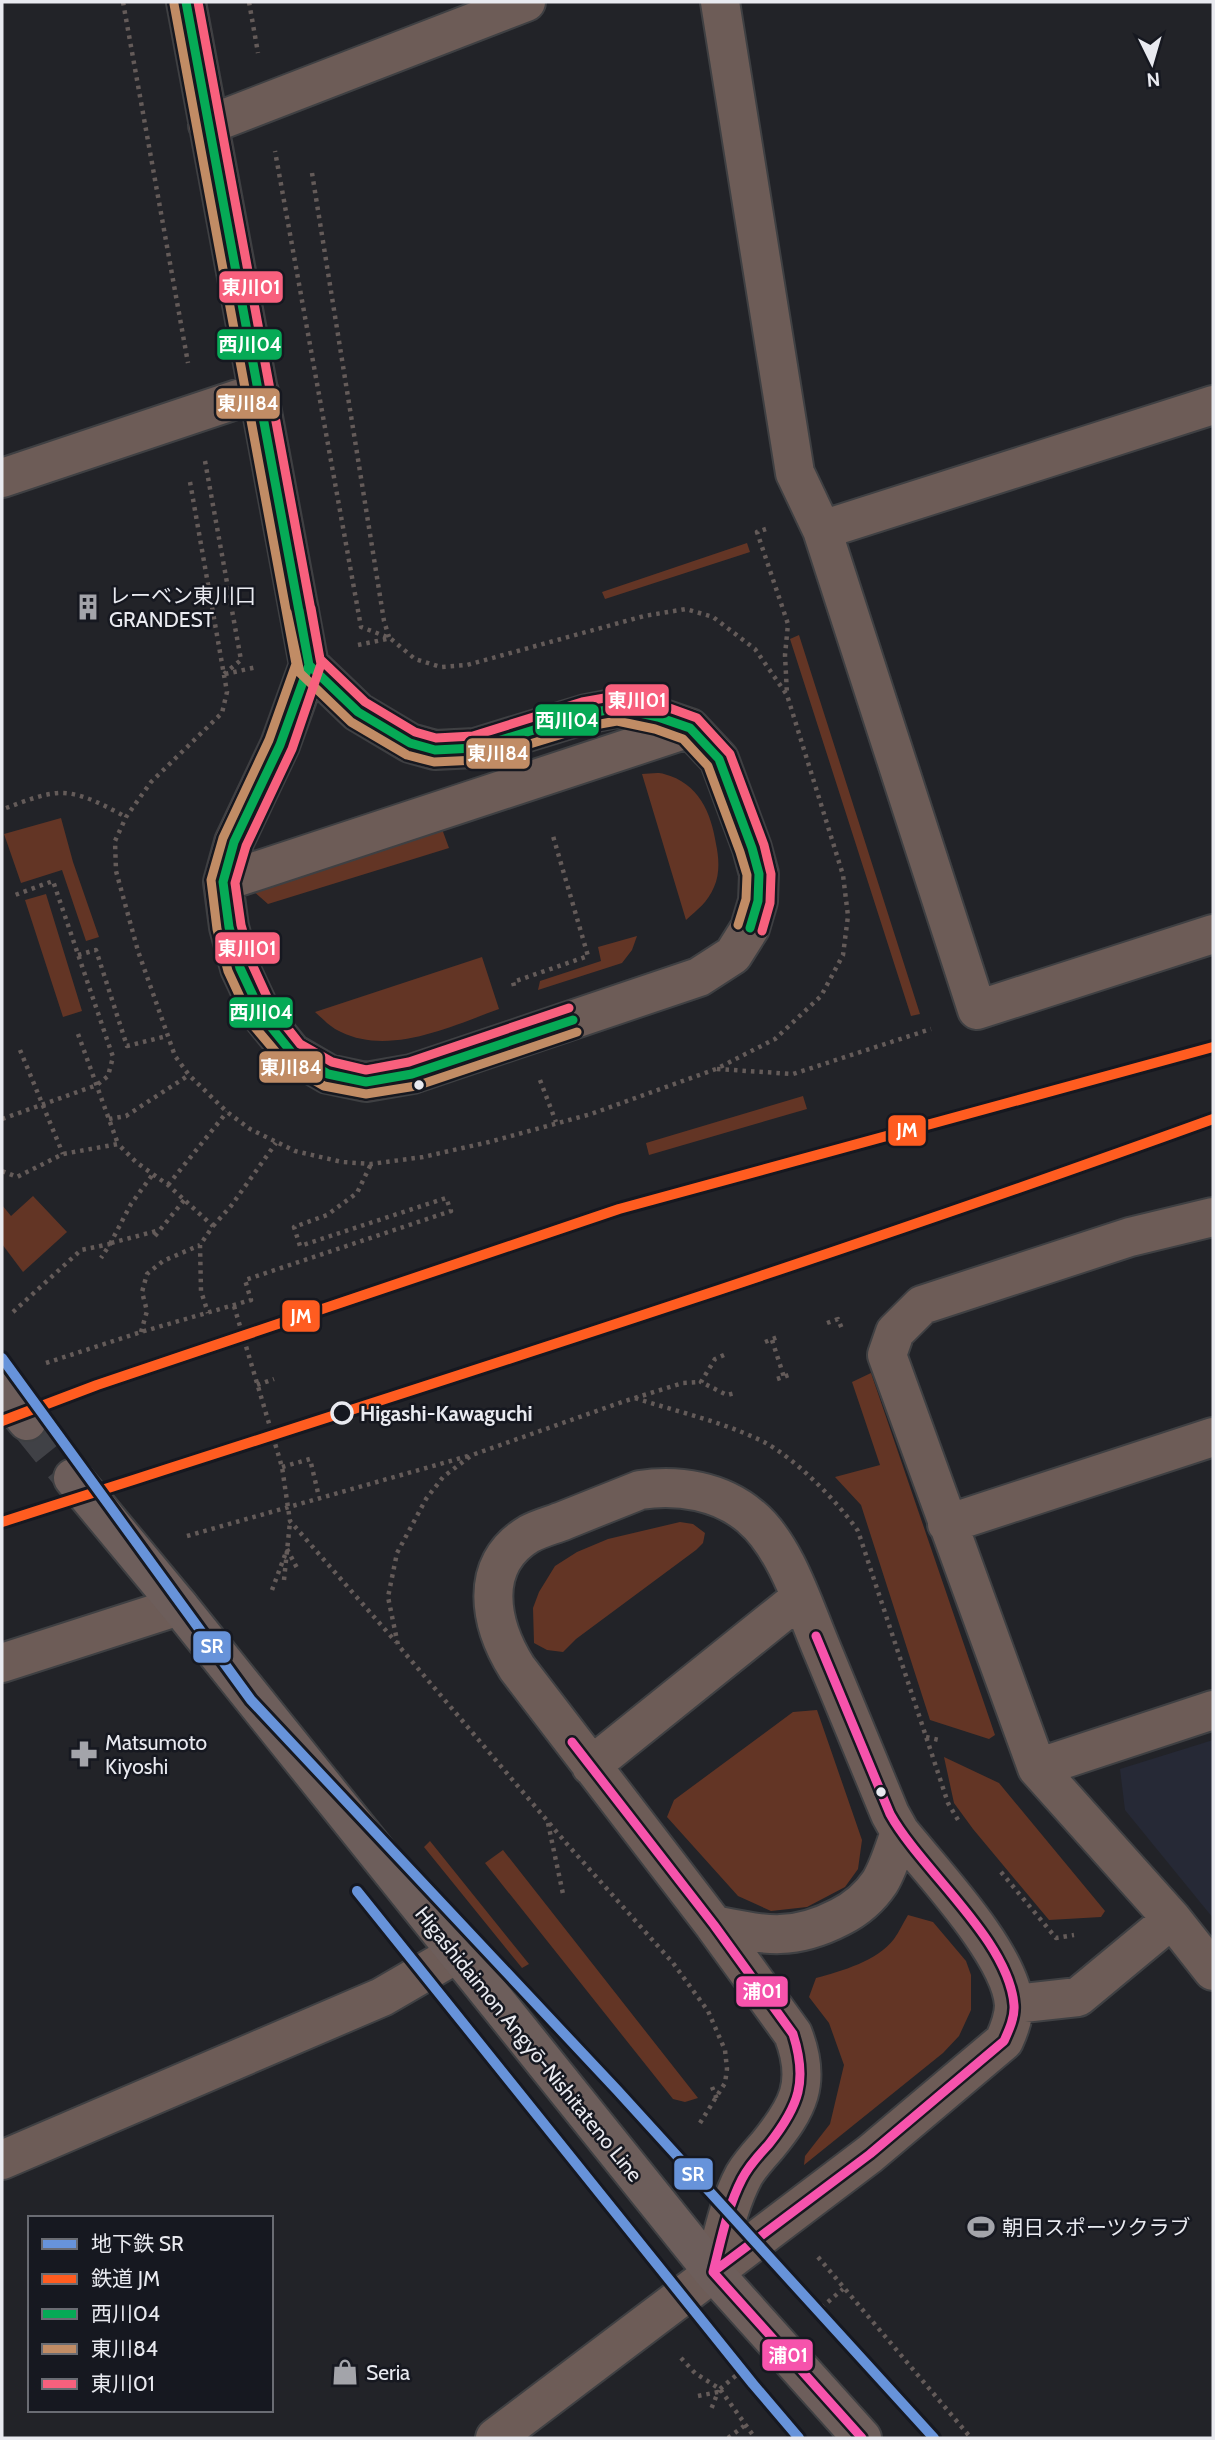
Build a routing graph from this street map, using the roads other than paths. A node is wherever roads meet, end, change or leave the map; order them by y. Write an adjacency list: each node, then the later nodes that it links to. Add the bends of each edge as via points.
1 (186, 2): 4 (street)
2 (526, 2): 4 (street)
3 (720, 2): 8 (street, via 795,473)
4 (208, 125): 5 (street)
5 (259, 392): 7 (street); 9 (street)
6 (1213, 405): 8 (street)
7 (2, 478)
8 (822, 530): 12 (street, via 977,1010)
9 (309, 665): 10 (street, via 358,712 410,743 435,750 475,748 617,708); 11 (street, via 280,745 234,842)
10 (690, 728): 11 (street); 11 (street, via 719,759 759,874 750,928 733,955 699,976 412,1074 366,1082 328,1074 292,1053 263,1017 240,968)
11 (223, 882)
12 (1213, 934)
13 (1213, 1217): 18 (street, via 1130,1237 922,1305 895,1332 887,1355)
14 (2, 1390): 15 (main road)
15 (27, 1421)
16 (1213, 1437): 18 (street)
17 (72, 1478): 20 (main road, Higashidaimon Angyō-Nishitateno Line)
18 (947, 1524): 24 (street)
19 (800, 1598): 23 (street); 23 (street, via 765,1530 740,1508 696,1491 640,1490 520,1541 496,1576 493,1608 500,1638 517,1668); 25 (street)
20 (179, 1606): 21 (street); 28 (main road, Higashidaimon Angyō-Nishitateno Line)
21 (2, 1663)
22 (1213, 1710): 24 (street)
23 (592, 1766): 27 (street)
24 (1037, 1768): 26 (street)
25 (900, 1832): 27 (street, via 887,1869 870,1896 816,1929 771,1934); 30 (street, via 987,1941)
26 (1172, 1919): 29 (street); 30 (street, via 1078,1997)
27 (714, 1925): 32 (street, via 793,2034 802,2075 799,2099 787,2122 746,2172 734,2195)
28 (456, 1954): 31 (street, via 382,1997); 32 (main road, Higashidaimon Angyō-Nishitateno Line)
29 (1213, 1971)
30 (1014, 2004): 32 (street, via 1012,2025 1004,2041 870,2154)
31 (2, 2160)
32 (713, 2272): 33 (street); 34 (main road, Higashidaimon Angyō-Nishitateno Line)
33 (495, 2438)
34 (862, 2438)

